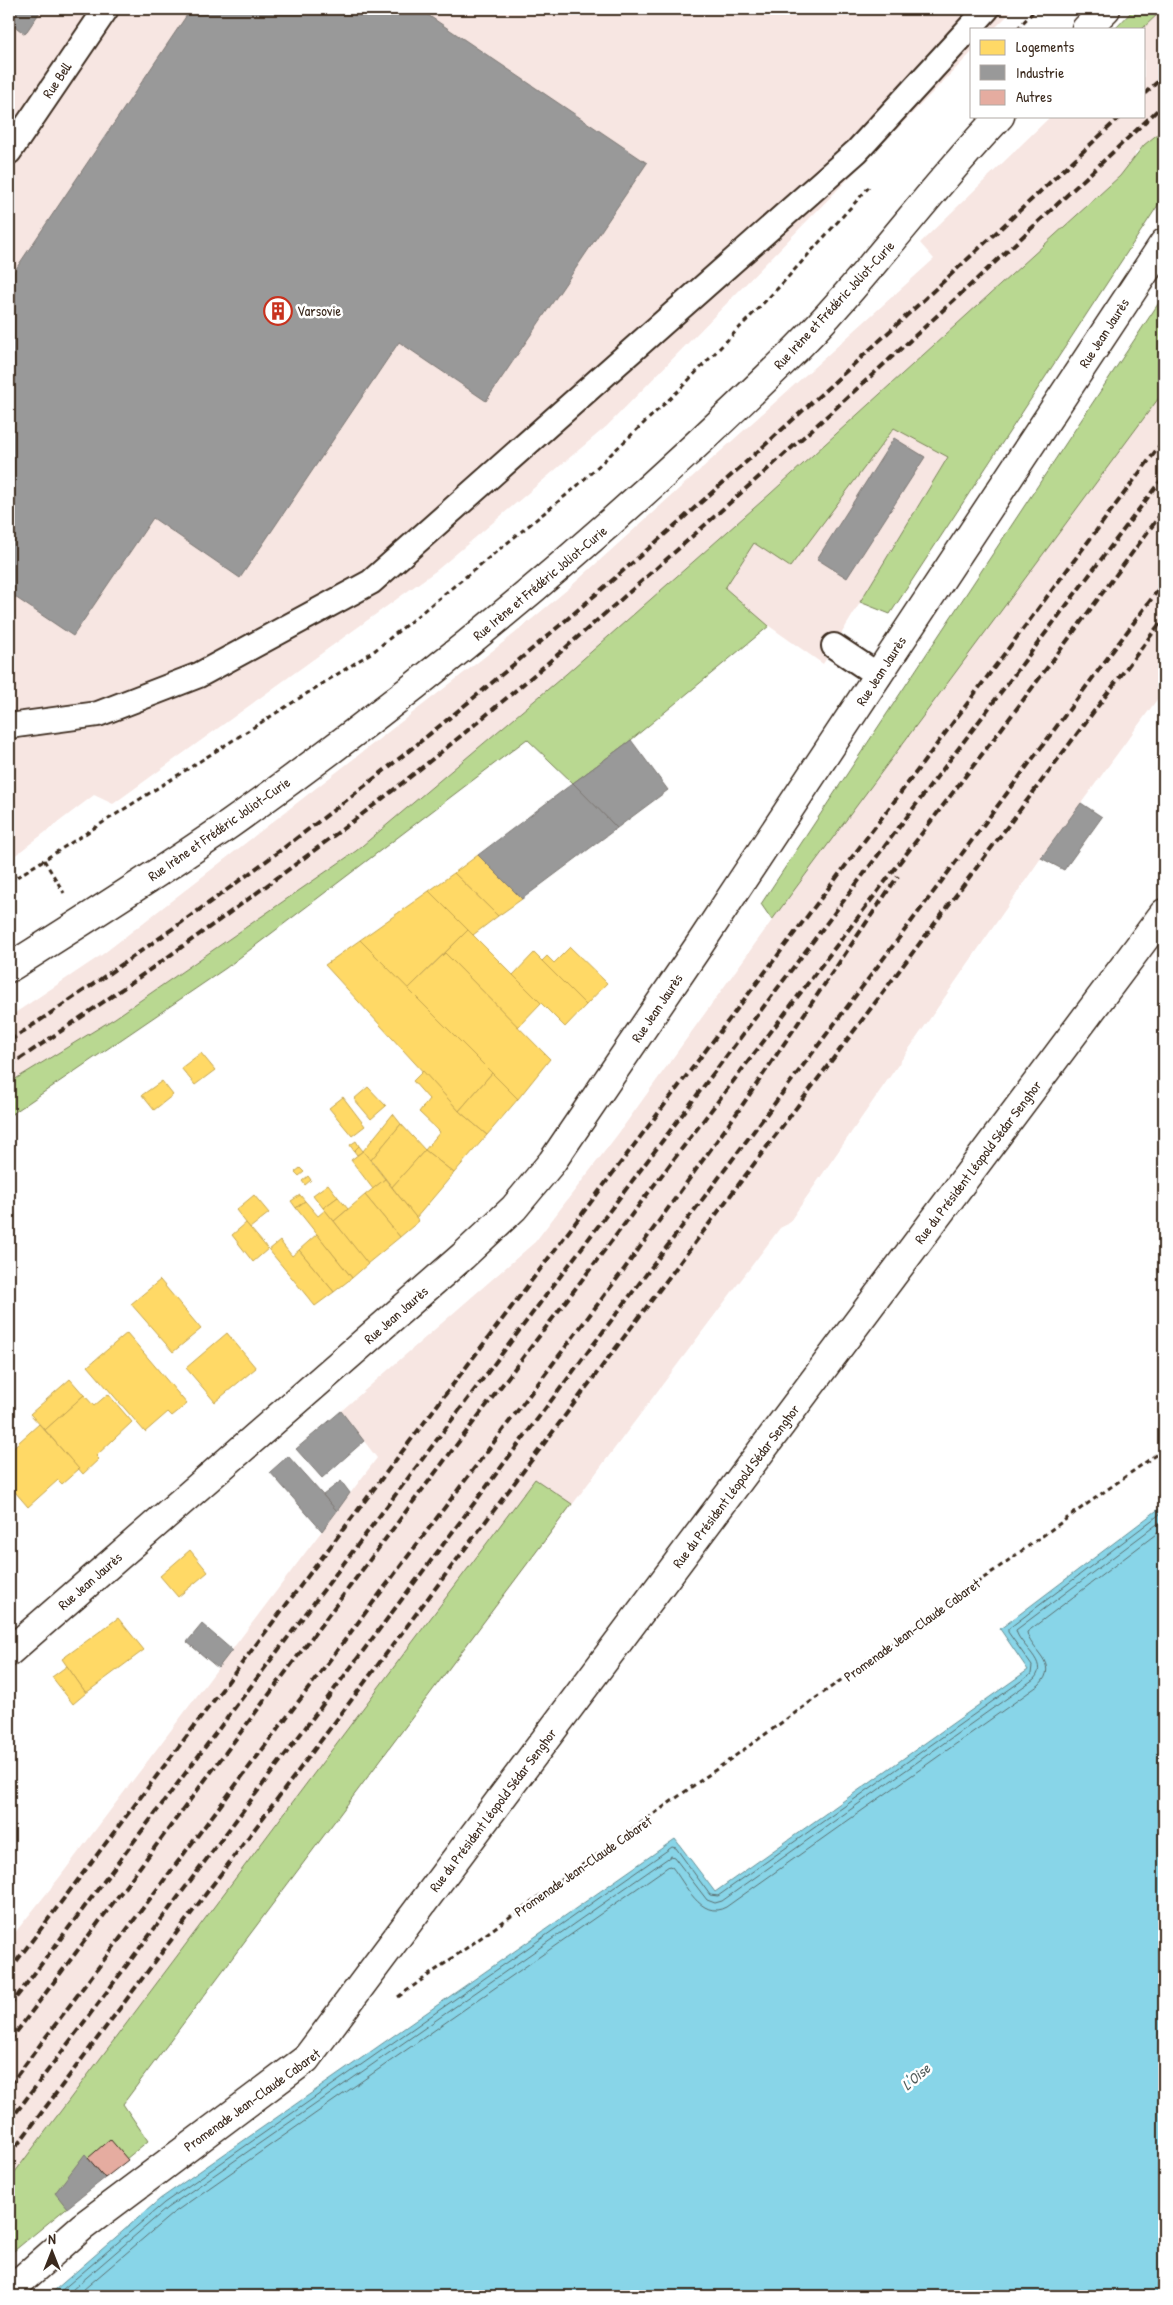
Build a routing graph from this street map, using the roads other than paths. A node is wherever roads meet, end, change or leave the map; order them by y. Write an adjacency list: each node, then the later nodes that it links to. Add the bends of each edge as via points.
1 (106, 9): 6 (lane, Rue Bell)
2 (987, 9): 10 (lane, via 857,151 371,582 199,675 98,714)
3 (1106, 9): 4 (street)
4 (1087, 28)
5 (998, 118): 12 (street, Rue Irène et Frédéric Joliot-Curie, via 873,265 784,361 597,536 478,635 306,768 194,849)
6 (9, 152)
7 (1164, 243): 9 (street, Rue Jean Jaurès)
8 (834, 646): 9 (lane)
9 (878, 676): 13 (street, Rue Jean Jaurès, via 565,1143 514,1208)
10 (9, 726)
11 (1164, 913): 14 (street, Rue du Président Léopold Sédar Senghor)
12 (9, 968)
13 (9, 1652)
14 (306, 2059): 15 (street, Promenade Jean-Claude Cabaret, via 90,2221)
15 (9, 2291)

